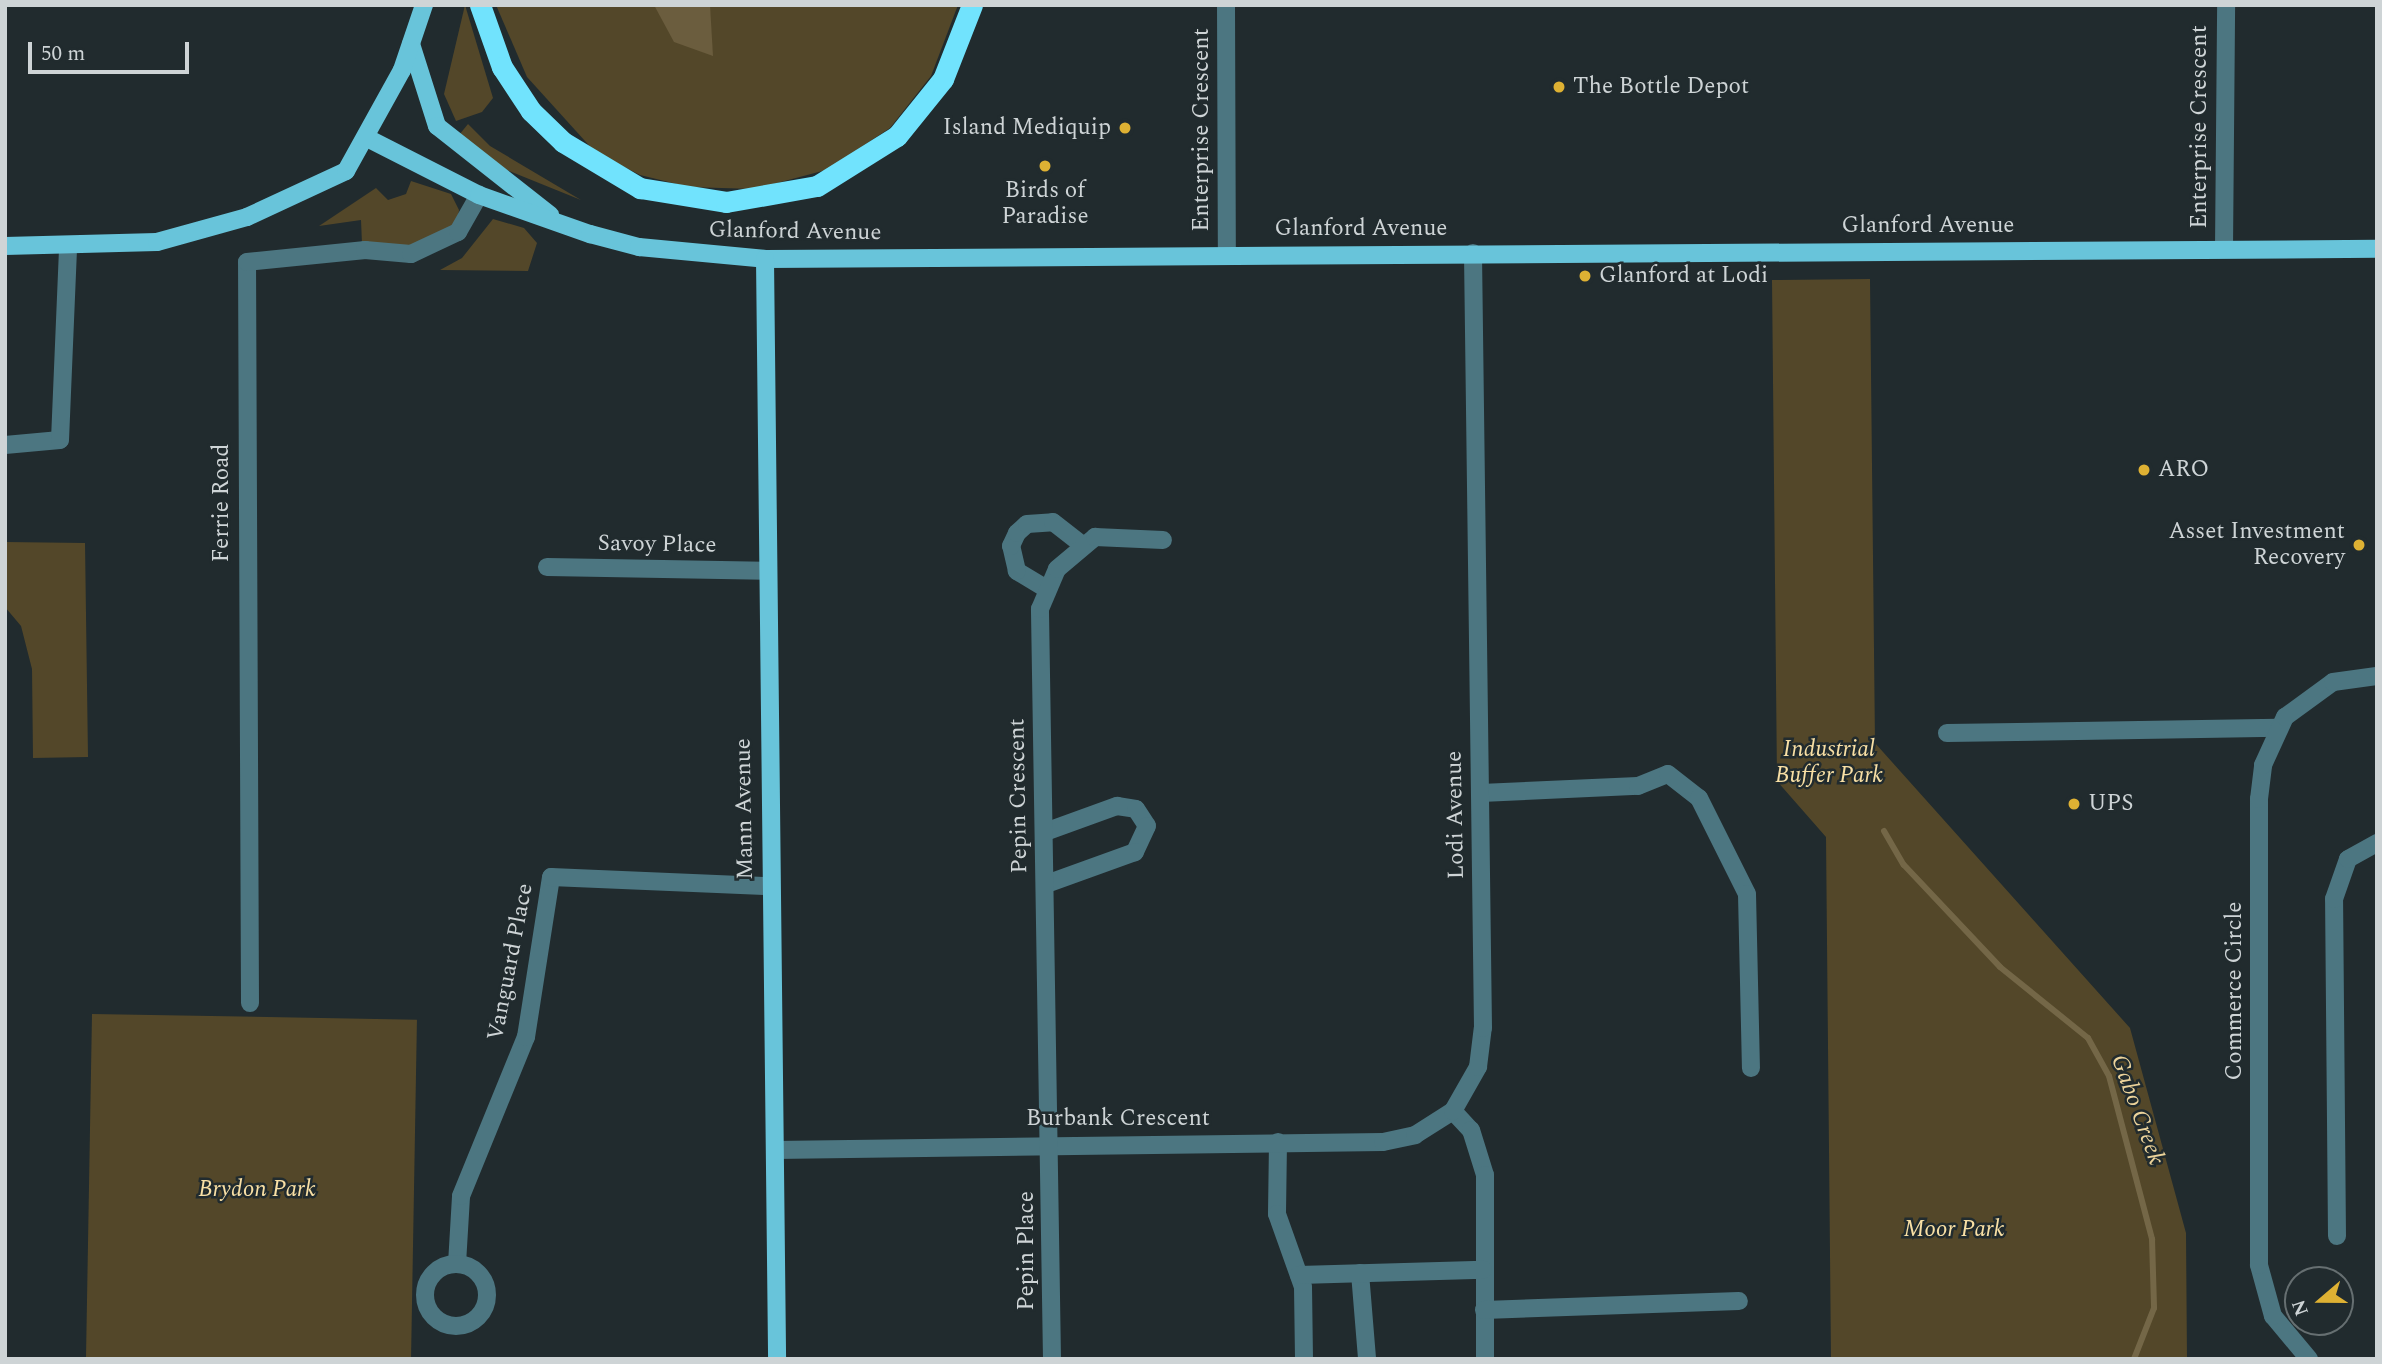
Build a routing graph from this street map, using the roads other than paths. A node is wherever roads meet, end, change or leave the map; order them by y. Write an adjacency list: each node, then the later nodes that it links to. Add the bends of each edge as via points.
1 (424, 5): 6 (main road)
2 (480, 5): 3 (highway, via 502,67 531,111 563,142 640,188 726,202 817,186 898,136 943,79)
3 (972, 5)
4 (1226, 5): 15 (street, Enterprise Crescent)
5 (2226, 5): 12 (street, Enterprise Crescent)
6 (411, 44): 7 (main road); 9 (main road, via 437,126)
7 (369, 139): 8 (main road, Glanford Avenue); 11 (main road, via 346,171 247,217 157,242)
8 (479, 195): 9 (main road, Glanford Avenue); 31 (street, Ferrie Road, via 458,232 411,254 365,250 247,262)
9 (561, 224): 16 (main road, Glanford Avenue, via 639,247)
10 (5, 246): 11 (main road)
11 (68, 248): 17 (street, via 60,440)
12 (2224, 249): 13 (main road, Glanford Avenue); 14 (main road, Glanford Avenue)
13 (2377, 249)
14 (1473, 253): 15 (main road, Glanford Avenue); 26 (street, Lodi Avenue)
15 (1227, 254): 16 (main road, Glanford Avenue)
16 (765, 259): 21 (main road, Mann Avenue)
17 (5, 445)
18 (1163, 540): 19 (street, via 1130,535 1095,537)
19 (1083, 545): 22 (street); 22 (street, via 1053,522 1027,524 1017,533 1011,546 1017,571)
20 (547, 567): 21 (street, Savoy Place)
21 (766, 572): 30 (main road, Mann Avenue)
22 (1045, 588): 27 (street, Pepin Crescent)
23 (2377, 676): 24 (street, Commerce Circle, via 2325,687)
24 (2278, 728): 25 (street); 49 (street, Commerce Circle, via 2263,765 2259,799 2259,1265 2273,1316)
25 (1947, 733)
26 (1481, 793): 32 (street, via 1638,786 1668,774 1699,798 1747,894); 33 (street, Lodi Avenue, via 1483,1028 1478,1067)
27 (1045, 832): 29 (street, Pepin Crescent); 29 (street, via 1117,806 1136,809 1147,826 1135,852)
28 (2377, 843): 37 (street, via 2348,859 2334,899)
29 (1046, 884): 35 (street, Pepin Crescent)
30 (771, 886): 36 (main road, Mann Avenue); 38 (street, Vanguard Place, via 551,877 526,1037 461,1196)
31 (250, 1003)
32 (1751, 1068)
33 (1453, 1111): 34 (street, Burbank Crescent, via 1415,1135 1383,1142); 39 (street, via 1471,1130 1483,1163)
34 (1278, 1142): 35 (street, Burbank Crescent); 41 (street, via 1276,1214)
35 (1051, 1143): 36 (street, Burbank Crescent); 45 (street, Pepin Place)
36 (775, 1150): 44 (main road, Mann Avenue)
37 (2337, 1236)
38 (457, 1264)
39 (1483, 1270): 40 (street); 43 (street)
40 (1360, 1273): 41 (street); 47 (street)
41 (1299, 1275): 46 (street)
42 (1739, 1301): 43 (street)
43 (1484, 1310): 48 (street)
44 (778, 1359)
45 (1052, 1359)
46 (1304, 1359)
47 (1367, 1359)
48 (1485, 1359)
49 (2309, 1359)

